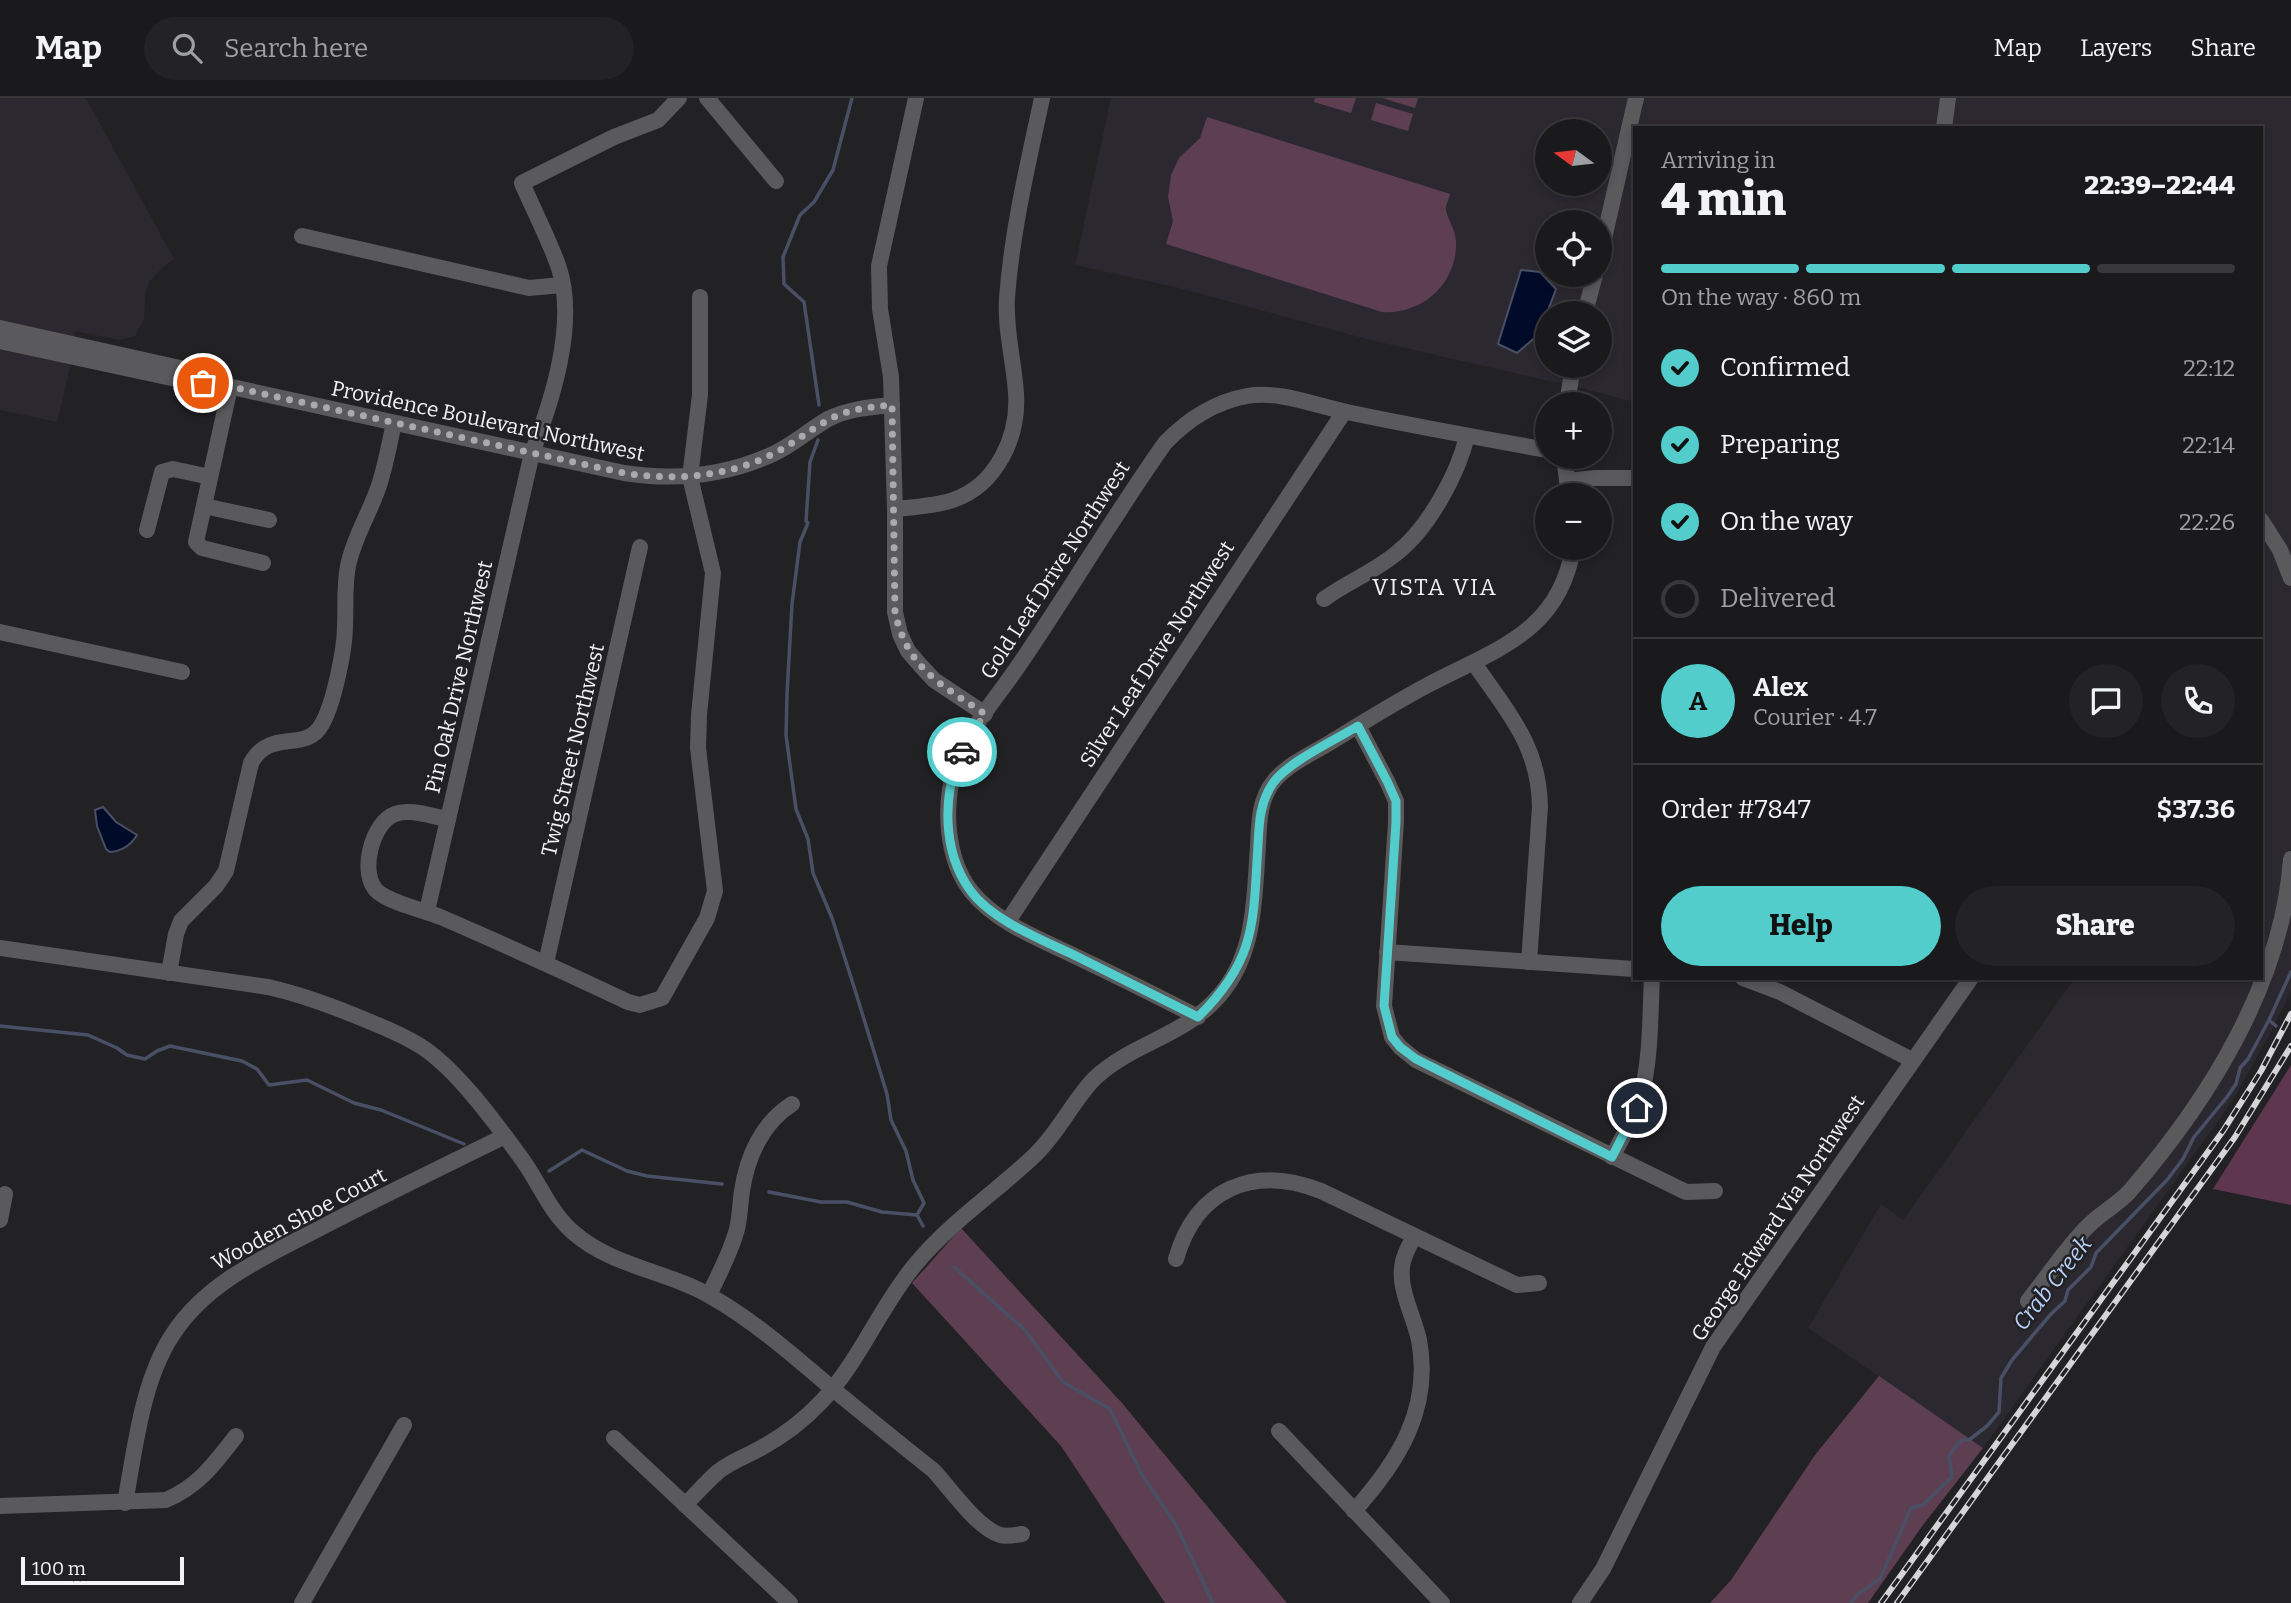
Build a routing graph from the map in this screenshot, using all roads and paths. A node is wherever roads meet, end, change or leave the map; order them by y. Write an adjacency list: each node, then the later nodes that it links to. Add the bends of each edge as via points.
1 (679, 98): 11 (street, Pin Oak Drive Northwest, via 656,121 614,136 522,183 560,270)
2 (707, 98): 8 (street)
3 (916, 98): 16 (street, via 879,266)
4 (1042, 98): 27 (street, via 1010,266 1007,334 1017,411 1012,437 992,471 966,494)
5 (1636, 98): 9 (street)
6 (1948, 98): 7 (street)
7 (1944, 126)
8 (776, 181)
9 (1610, 210)
10 (302, 236): 11 (street, via 529,288)
11 (562, 285): 21 (street, Pin Oak Drive Northwest, via 564,342)
12 (700, 297): 23 (street, via 700,395)
13 (0, 328): 15 (street, Providence Boulevard Northwest, via 180,368)
14 (0, 341): 15 (street, Providence Boulevard Northwest)
15 (230, 387): 18 (street, Providence Boulevard Northwest); 22 (street)
16 (892, 405): 23 (street, Providence Boulevard Northwest, via 841,414 776,453); 27 (street)
17 (1344, 411): 19 (street, Gold Leaf Drive Northwest); 39 (street, Gold Leaf Drive Northwest, via 1268,395 1247,396 1182,425 1150,464); 44 (street, Silver Leaf Drive Northwest)
18 (394, 423): 21 (street, Providence Boulevard Northwest); 50 (street, via 378,488 348,564 344,641 328,710 311,736 266,745 251,763 226,871 181,921)
19 (1466, 436): 20 (street, Gold Leaf Drive Northwest); 35 (street, via 1454,473 1419,531 1393,556)
20 (1535, 448)
21 (532, 453): 23 (street, Providence Boulevard Northwest, via 624,473); 41 (street, Pin Oak Drive Northwest)
22 (210, 477): 26 (street); 30 (street, via 173,469 162,472)
23 (690, 477): 48 (street, via 713,573 698,732 715,885 712,906 671,985 657,1001 628,1002)
24 (1633, 478): 25 (street, via 1594,478)
25 (1582, 483)
26 (204, 506): 28 (street); 33 (street, via 195,538 198,546)
27 (895, 509): 39 (street, via 895,612 900,634 908,651 934,680)
28 (270, 520)
29 (2263, 523): 34 (street)
30 (147, 530)
31 (640, 547): 48 (street, Twig Street Northwest)
32 (1571, 560): 37 (street, via 1563,586 1541,618 1518,638)
33 (263, 563)
34 (2291, 578)
35 (1324, 599)
36 (0, 632): 38 (street)
37 (1474, 663): 40 (street); 47 (street, via 1522,734 1540,782)
38 (182, 672)
39 (985, 714): 44 (street, Gold Leaf Drive Northwest, via 956,765 948,793 948,821 958,866 970,890)
40 (1358, 726): 46 (street, via 1396,801); 55 (street, via 1291,767 1275,780 1265,797 1253,914 1243,957 1220,995)
41 (448, 819): 43 (street, Pin Oak Drive Northwest); 43 (street, via 403,812 388,817 377,831 368,870 369,881 383,895)
42 (2291, 859): 67 (street, via 2276,947 2259,991 2211,1082 2159,1157 2126,1195 2088,1226)
43 (427, 911): 48 (street)
44 (1008, 921): 55 (street, Gold Leaf Drive Northwest)
45 (0, 948): 50 (street)
46 (1387, 952): 47 (street); 59 (street, via 1384,1006 1392,1037 1400,1047)
47 (1529, 962): 49 (street)
48 (546, 963)
49 (1633, 969)
50 (169, 973): 58 (street, via 302,995 390,1030 424,1048 449,1069)
51 (1652, 980): 59 (street, via 1642,1091)
52 (1754, 980): 54 (street)
53 (1970, 980): 56 (street, George Edward Via Northwest)
54 (1782, 985): 56 (street)
55 (1198, 1017): 68 (street, via 1119,1059 1090,1084 1046,1143 969,1209 915,1264)
56 (1912, 1060): 81 (street, George Edward Via Northwest, via 1713,1347 1603,1569)
57 (792, 1104): 66 (street, via 766,1126 757,1144 746,1175 738,1228)
58 (505, 1136): 66 (street, via 556,1216 573,1233 596,1250); 73 (street, Wooden Shoe Court, via 250,1265 195,1306 157,1366)
59 (1612, 1157): 60 (street, via 1686,1192)
60 (1715, 1191)
61 (5, 1194): 62 (street)
62 (0, 1220)
63 (1414, 1237): 64 (street, via 1301,1183 1264,1180 1226,1189 1209,1202 1182,1237); 65 (street, via 1517,1285); 76 (street, via 1401,1268 1420,1345 1419,1396 1405,1443)
64 (1176, 1259)
65 (1539, 1283)
66 (709, 1295): 68 (street, via 750,1320)
67 (2028, 1301)
68 (833, 1389): 74 (street, via 778,1438 717,1472); 77 (street, via 933,1470 986,1528 1003,1536)
69 (404, 1425): 78 (street)
70 (1279, 1431): 76 (street)
71 (236, 1436): 73 (street, via 203,1478 185,1492 166,1500)
72 (614, 1438): 74 (street)
73 (125, 1503): 75 (street)
74 (685, 1505): 79 (street)
75 (0, 1506)
76 (1354, 1511): 80 (street)
77 (1022, 1534)
78 (302, 1603)
79 (790, 1603)
80 (1442, 1603)
81 (1580, 1603)

